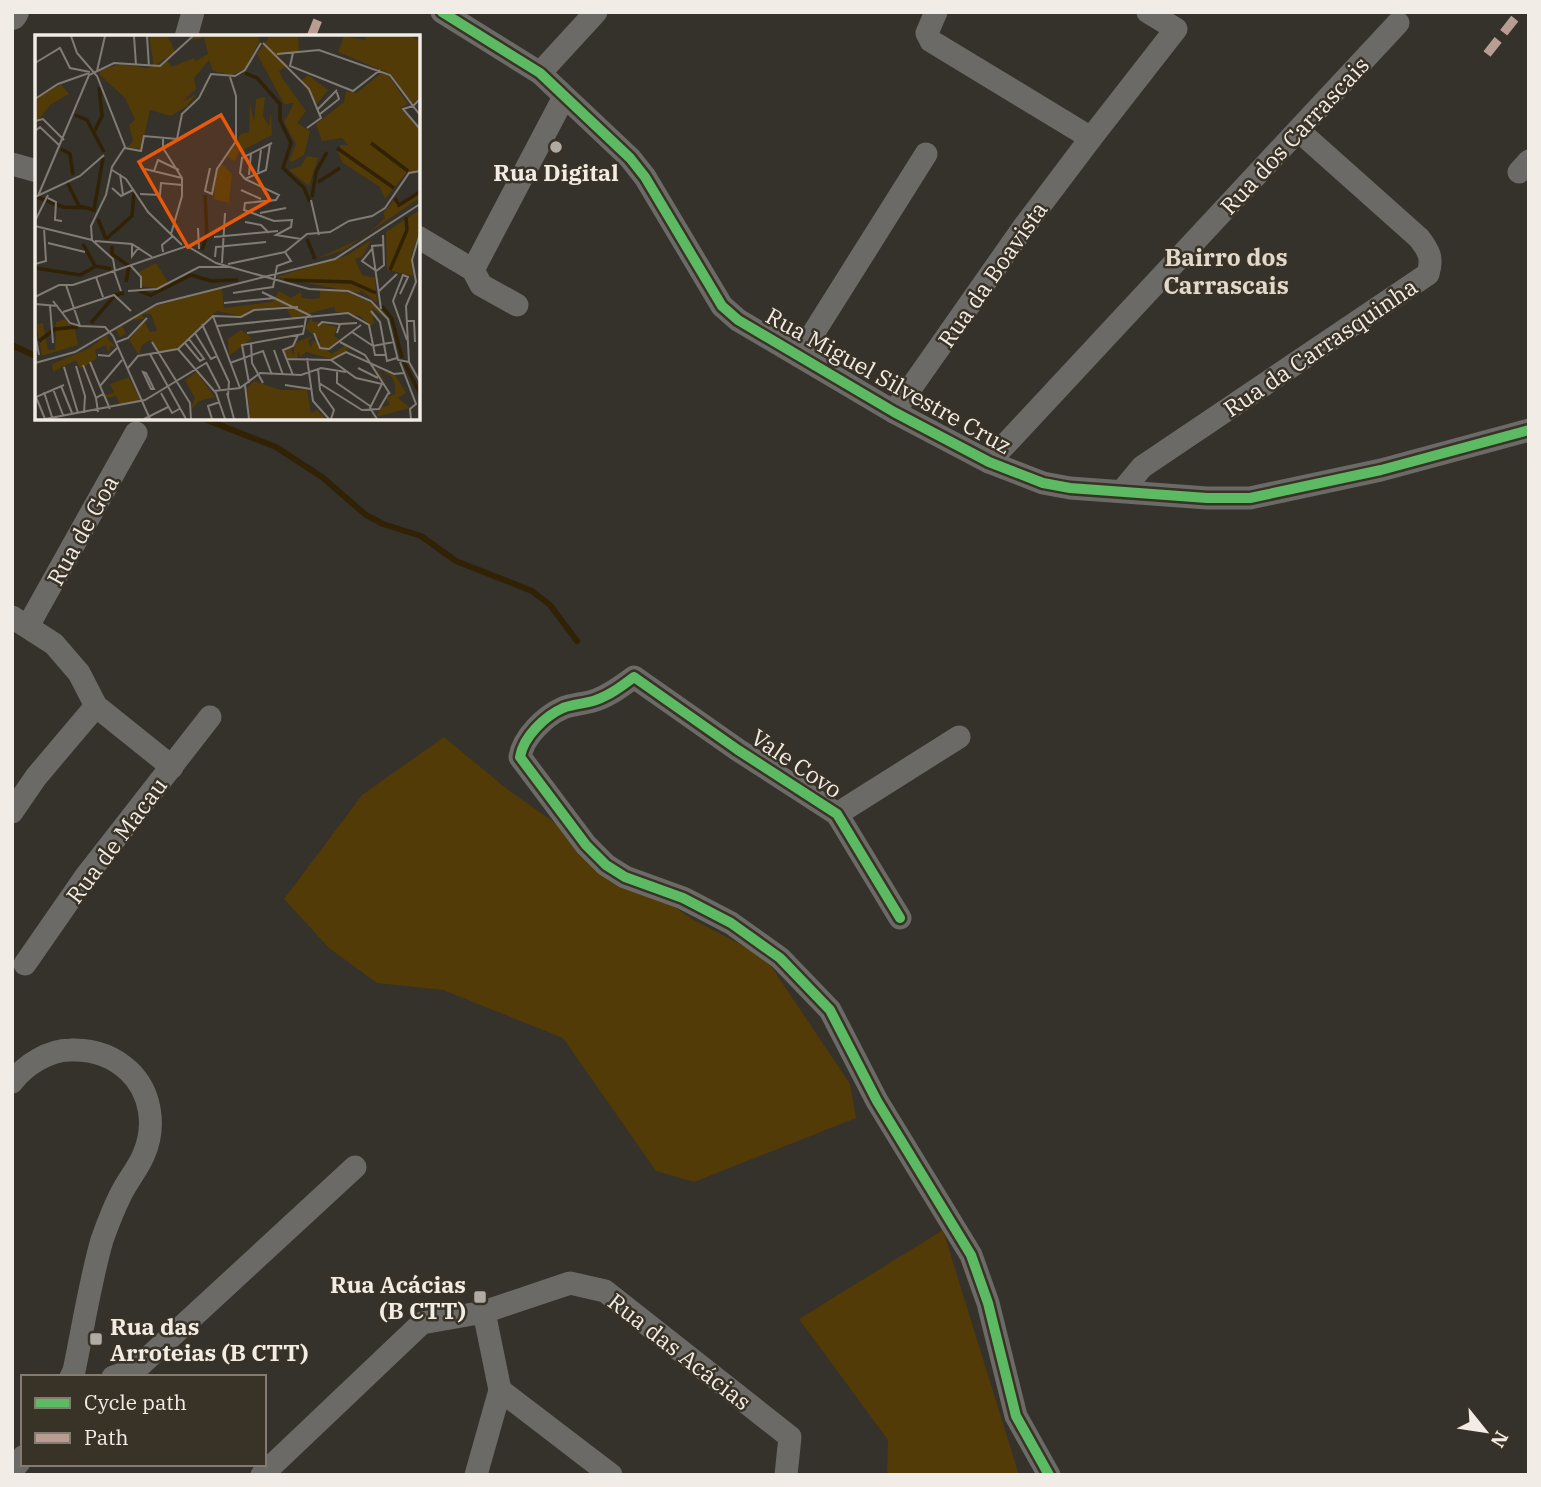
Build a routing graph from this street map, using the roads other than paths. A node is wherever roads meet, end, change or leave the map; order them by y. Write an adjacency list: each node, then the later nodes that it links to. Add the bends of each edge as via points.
1 (193, 12): 7 (street)
2 (596, 12): 8 (street)
3 (936, 12): 11 (street, via 927,33 931,41)
4 (1147, 12): 11 (street, Rua da Boavista, via 1176,29)
5 (443, 13): 8 (street, Rua Miguel Silvestre Cruz)
6 (1398, 23): 10 (street, Rua dos Carrascais)
7 (187, 35)
8 (540, 73): 9 (street, Rua Miguel Silvestre Cruz)
9 (564, 97): 16 (street); 18 (street, Rua Miguel Silvestre Cruz, via 645,177 722,306 737,320)
10 (1299, 131): 22 (street, Rua dos Carrascais); 23 (street, Rua da Carrasquinha, via 1419,238 1432,262 1427,274 1142,467)
11 (1091, 138): 19 (street, Rua da Boavista)
12 (926, 154): 18 (street)
13 (12, 164): 14 (street)
14 (35, 170)
15 (420, 238): 16 (street)
16 (473, 270): 17 (street, via 481,285)
17 (517, 305)
18 (799, 356): 19 (street, Rua Miguel Silvestre Cruz)
19 (894, 412): 22 (street, Rua Miguel Silvestre Cruz)
20 (1529, 430): 23 (street, Rua Miguel Silvestre Cruz, via 1381,470 1250,498)
21 (136, 433): 24 (street, Rua de Goa)
22 (989, 462): 23 (street, Rua Miguel Silvestre Cruz, via 1043,483)
23 (1122, 491)
24 (20, 621): 25 (street, via 54,644 79,673)
25 (96, 706): 28 (street); 29 (street)
26 (210, 717): 28 (street, Rua de Macau)
27 (959, 737): 30 (street)
28 (172, 767): 32 (street, Rua de Macau, via 86,876)
29 (12, 812)
30 (837, 814): 31 (street, Vale Covo); 43 (street, Vale Covo, via 634,677 597,700 556,712 534,731 520,757 606,865 731,923 780,958 830,1010 877,1101 971,1255 1016,1416)
31 (900, 918)
32 (25, 964)
33 (12, 1082): 36 (street, via 22,1069 58,1050 78,1049 118,1061 147,1097 152,1125 144,1153 102,1240)
34 (355, 1167): 37 (street, via 136,1369)
35 (484, 1312): 38 (street); 39 (street, Rua das Acácias, via 422,1323); 42 (street, Rua das Acácias, via 570,1283 605,1291 790,1437)
36 (72, 1374)
37 (119, 1375)
38 (500, 1390): 40 (street); 41 (street)
39 (266, 1473)
40 (476, 1475)
41 (611, 1475)
42 (786, 1475)
43 (1049, 1475)

